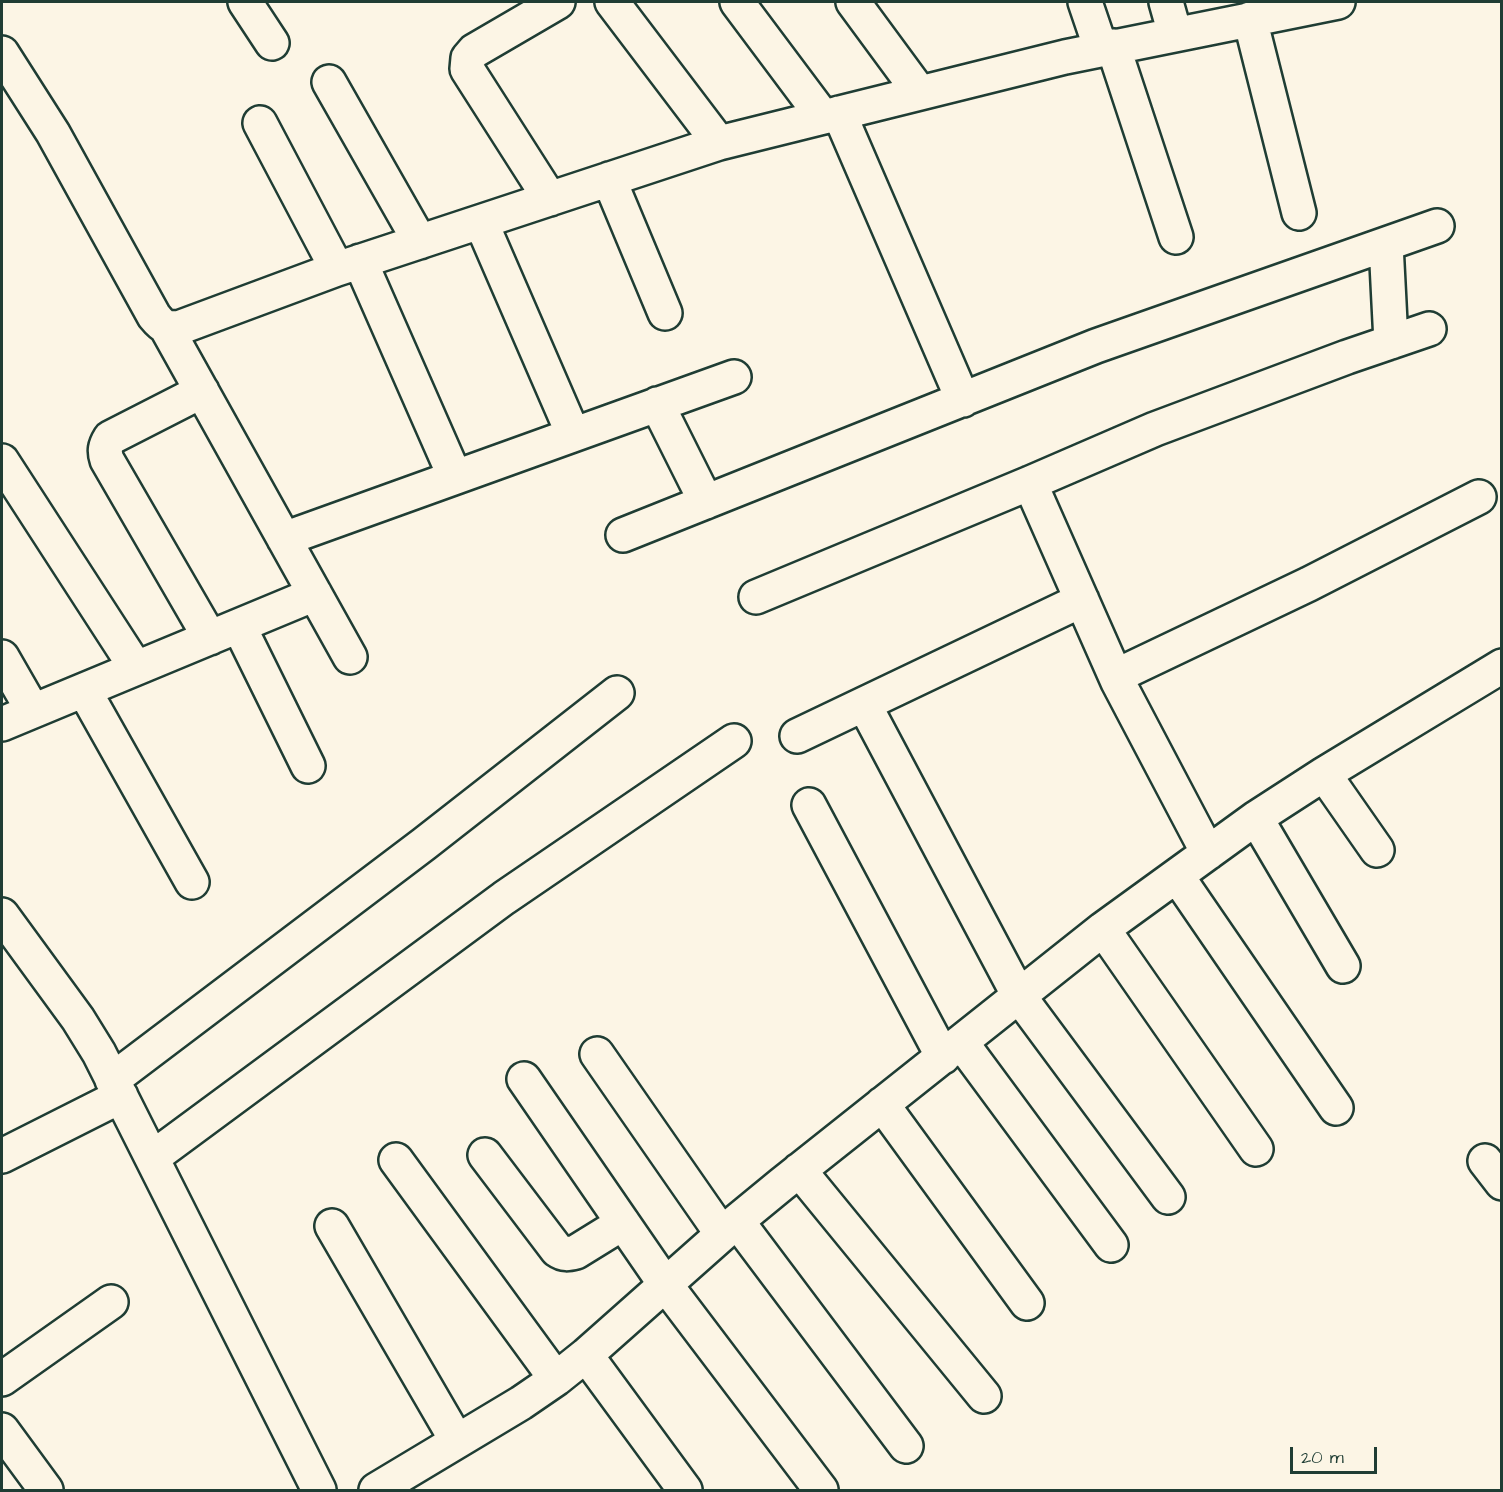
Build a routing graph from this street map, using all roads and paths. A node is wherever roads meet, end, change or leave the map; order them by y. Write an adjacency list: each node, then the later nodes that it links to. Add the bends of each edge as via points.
1 (245, 2): 11 (street)
2 (558, 2): 20 (street, via 474,51 466,69)
3 (612, 2): 18 (street)
4 (737, 2): 16 (street)
5 (853, 2): 15 (street)
6 (1085, 2): 12 (street)
7 (1166, 2): 10 (street)
8 (1338, 2): 9 (street)
9 (1259, 12): 10 (street); 21 (street)
10 (1175, 34): 12 (street)
11 (272, 43)
12 (1107, 48): 15 (street); 24 (street)
13 (2, 53): 29 (street, via 53,133 154,316)
14 (329, 82): 25 (street)
15 (920, 93): 16 (street)
16 (831, 115): 18 (street); 34 (street)
17 (260, 123): 27 (street)
18 (719, 143): 19 (street)
19 (609, 179): 20 (street); 28 (street)
20 (550, 199): 22 (street)
21 (1299, 213)
22 (481, 222): 25 (street); 36 (street)
23 (1437, 226): 26 (street)
24 (1176, 237)
25 (420, 242): 27 (street)
26 (1386, 244): 31 (street); 34 (street, via 1096,346)
27 (349, 265): 29 (street, via 181,327); 38 (street)
28 (665, 313)
29 (166, 327): 33 (street)
30 (1428, 329): 31 (street)
31 (1391, 342): 39 (street, via 1155,429)
32 (734, 377): 35 (street)
33 (202, 391): 43 (street); 47 (street, via 110,438 104,451)
34 (963, 400): 41 (street)
35 (657, 404): 36 (street); 41 (street)
36 (573, 434): 38 (street)
37 (2, 461): 51 (street)
38 (455, 477): 43 (street)
39 (1030, 483): 45 (street); 46 (street)
40 (1479, 497): 52 (street, via 1309,584)
41 (706, 502): 42 (street)
42 (623, 535)
43 (284, 538): 44 (street)
44 (315, 594): 47 (street); 49 (street)
45 (756, 597)
46 (1082, 600): 52 (street); 55 (street)
47 (225, 632): 51 (street); 60 (street)
48 (2, 657): 56 (street)
49 (350, 657)
50 (1502, 666): 61 (street)
51 (136, 668): 53 (street)
52 (1116, 675): 65 (street)
53 (84, 690): 56 (street); 67 (street)
54 (616, 693): 75 (street)
55 (864, 704): 58 (street); 71 (street)
56 (33, 711): 57 (street)
57 (2, 724)
58 (797, 736)
59 (734, 741): 81 (street, via 504,898)
60 (308, 765)
61 (1324, 774): 63 (street); 64 (street)
62 (808, 805): 72 (street)
63 (1256, 818): 65 (street); 70 (street)
64 (1377, 850)
65 (1208, 853): 66 (street)
66 (1178, 876): 69 (street); 77 (street)
67 (192, 882)
68 (2, 915): 75 (street, via 88,1034)
69 (1103, 929): 71 (street); 78 (street)
70 (1343, 966)
71 (1019, 996): 72 (street); 84 (street)
72 (952, 1049): 76 (street); 88 (street)
73 (597, 1054): 87 (street)
74 (524, 1079): 85 (street)
75 (117, 1088): 80 (street); 81 (street)
76 (882, 1104): 83 (street); 91 (street)
77 (1336, 1108)
78 (1256, 1149)
79 (484, 1155): 85 (street, via 562,1253 576,1252)
80 (2, 1156)
81 (152, 1158): 100 (street)
82 (396, 1160): 93 (street)
83 (799, 1170): 87 (street); 95 (street)
84 (1168, 1197)
85 (622, 1223): 89 (street)
86 (332, 1226): 97 (street)
87 (730, 1227): 89 (street); 98 (street)
88 (1111, 1245)
89 (665, 1284): 92 (street); 103 (street)
90 (111, 1302): 94 (street)
91 (1027, 1303)
92 (586, 1355): 93 (street); 102 (street)
93 (556, 1378): 97 (street)
94 (2, 1380)
95 (984, 1396)
96 (2, 1430): 99 (street)
97 (457, 1441): 101 (street)
98 (906, 1446)
99 (46, 1491)
100 (319, 1491)
101 (376, 1491)
102 (685, 1491)
103 (821, 1491)

